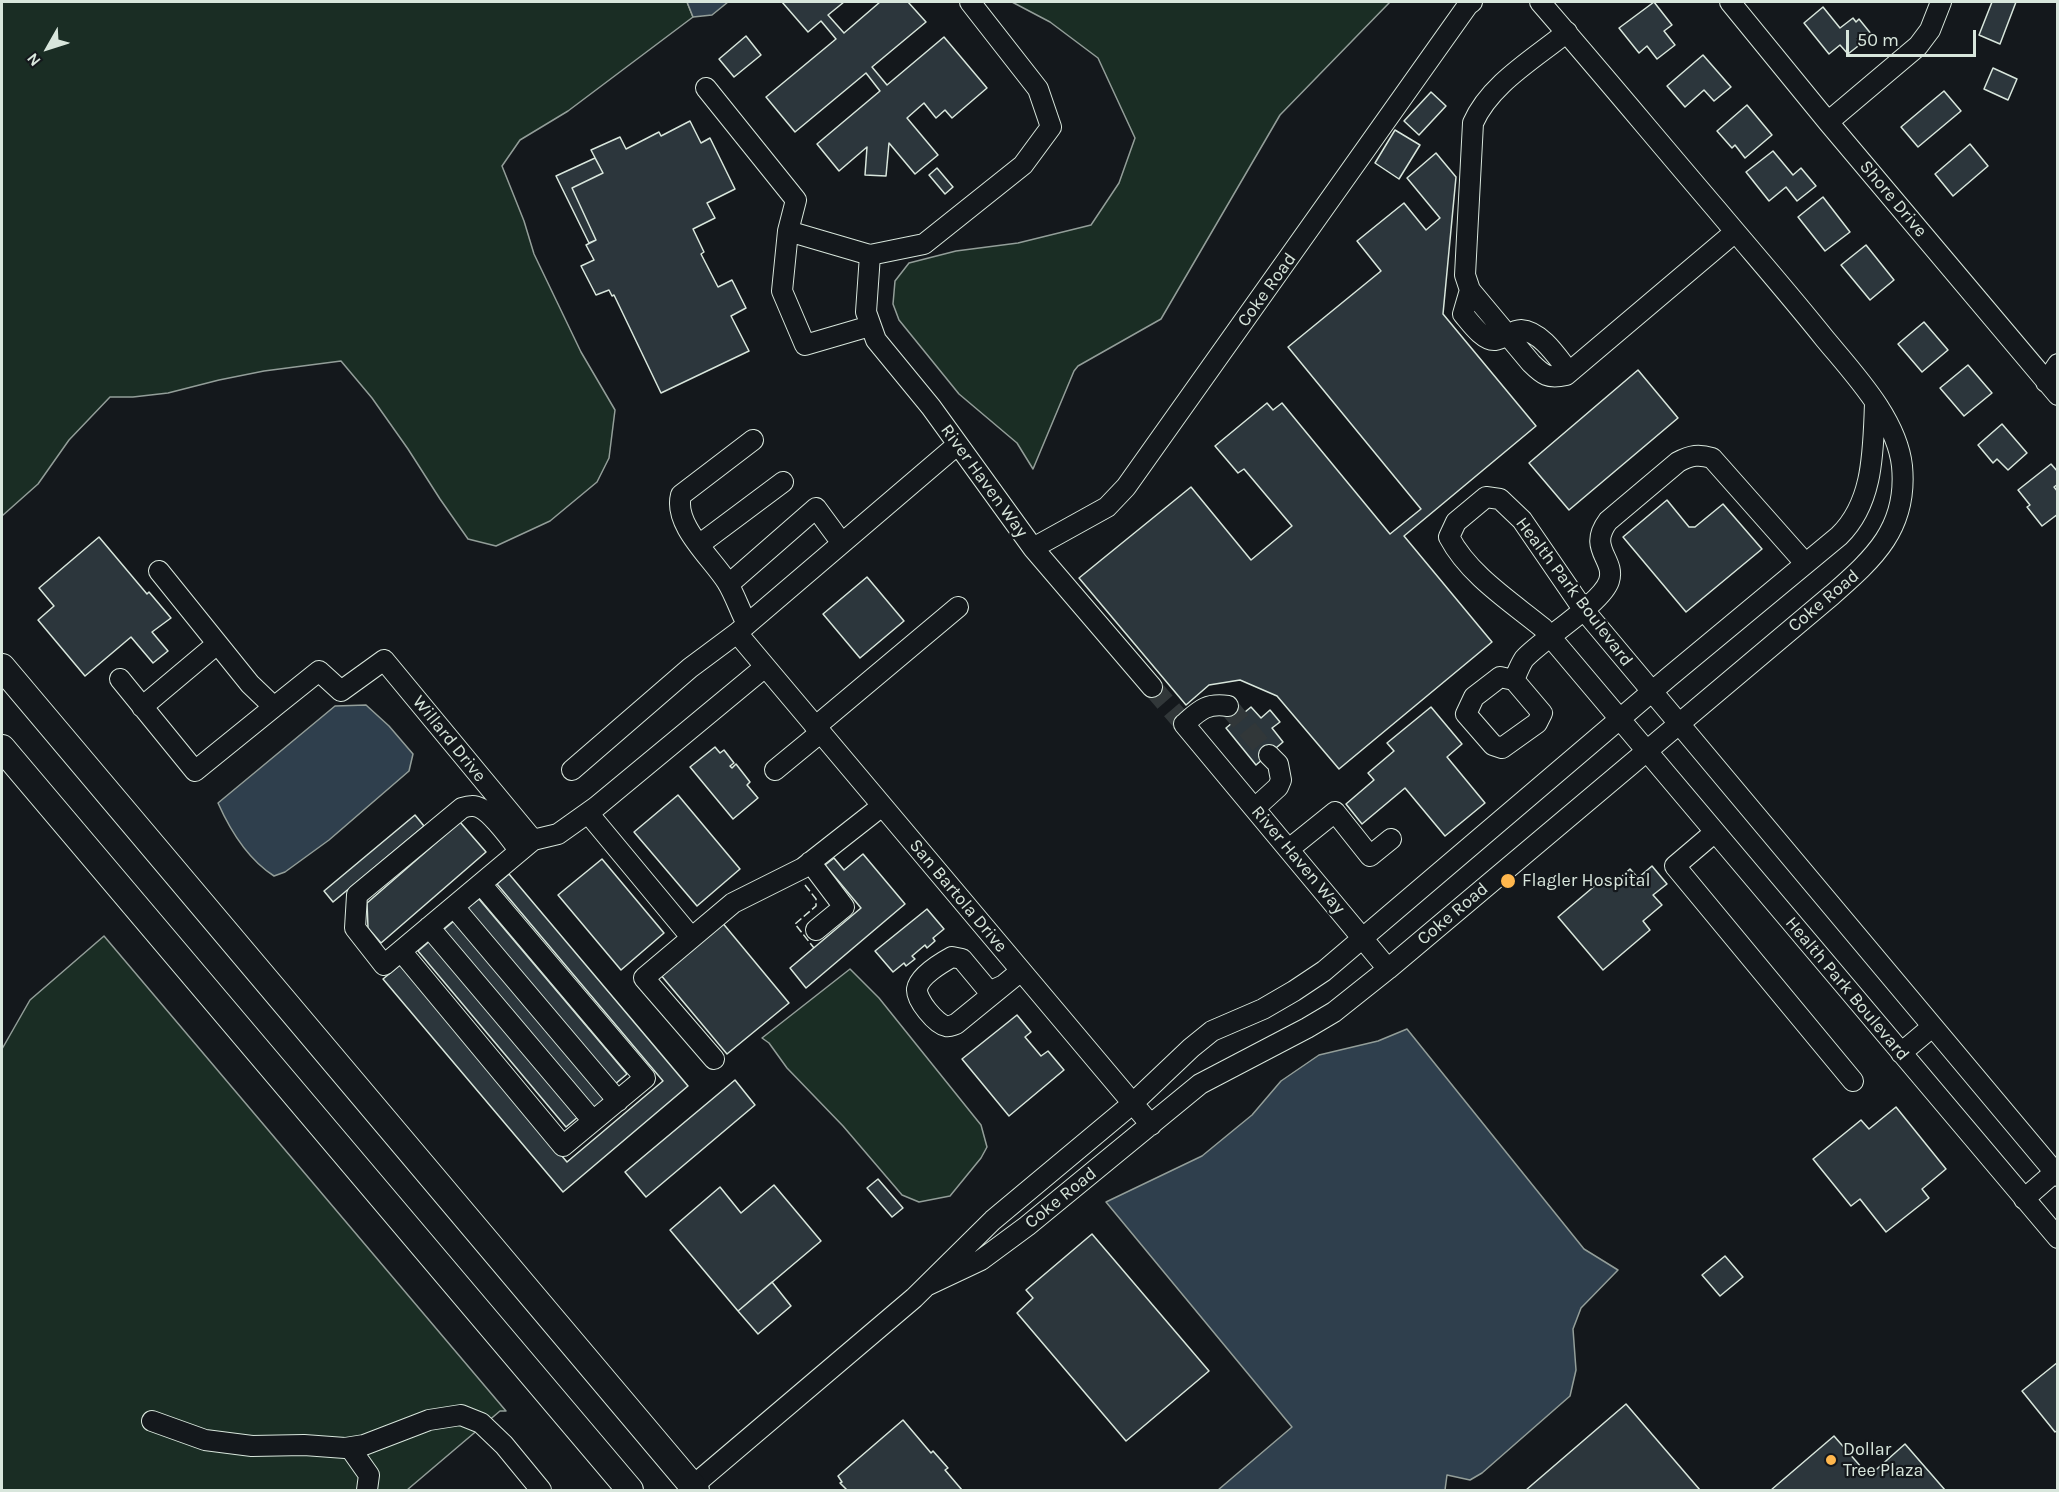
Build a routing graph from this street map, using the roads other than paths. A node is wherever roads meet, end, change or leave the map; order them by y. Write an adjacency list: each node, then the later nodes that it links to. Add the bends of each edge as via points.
1 (970, 2): 11 (street, via 1038,89 1051,127 1023,165 924,244)
2 (1472, 2): 21 (street, Coke Road, via 1126,487 1107,507)
3 (1540, 2): 6 (street, Coke Road)
4 (1730, 2): 8 (street, Shore Drive)
5 (1941, 2): 8 (street, via 1917,46)
6 (1567, 32): 10 (street, Coke Road); 10 (street, via 1496,89 1473,123 1464,275 1470,290 1540,372 1553,378 1569,372)
7 (706, 88): 9 (street, via 796,200)
8 (1828, 122): 14 (street, Shore Drive)
9 (788, 231): 11 (street); 12 (street, via 782,291 805,345)
10 (1735, 232): 15 (street, Coke Road)
11 (870, 255): 12 (street, River Haven Way, via 866,312)
12 (870, 326): 17 (street, River Haven Way, via 876,340)
13 (2058, 364): 14 (street)
14 (2052, 388)
15 (1875, 404): 22 (street, Coke Road, via 1873,455 1863,498 1847,528); 40 (street, Coke Road, via 1899,448 1902,468 1897,517 1889,534 1864,567)
16 (753, 440): 20 (street, San Bartola Drive, via 681,495 678,504 682,521)
17 (957, 445): 19 (street); 21 (street, River Haven Way)
18 (783, 482): 20 (street)
19 (841, 542): 24 (street, via 816,508); 27 (street)
20 (700, 544): 24 (street, San Bartola Drive)
21 (1033, 548): 34 (street, River Haven Way)
22 (1805, 564): 26 (street, via 1712,458 1701,454 1688,456 1608,521 1600,542 1609,582); 35 (street, Coke Road)
23 (159, 571): 29 (street)
24 (729, 584): 27 (street, San Bartola Drive)
25 (958, 607): 41 (street)
26 (1583, 609): 28 (street); 28 (street, Health Park Boulevard, via 1522,520 1500,499 1486,497 1456,522 1449,537 1458,555); 35 (street, Health Park Boulevard)
27 (742, 628): 31 (street, San Bartola Drive); 45 (street)
28 (1550, 637): 33 (street, via 1524,660); 39 (street, Health Park Boulevard)
29 (218, 644): 37 (street); 38 (street)
30 (2, 667): 79 (main road)
31 (765, 667): 41 (street, San Bartola Drive); 49 (street)
32 (120, 680): 37 (street)
33 (1514, 680)
34 (1152, 687)
35 (1651, 692): 39 (street, Coke Road); 40 (street, Health Park Boulevard)
36 (1228, 706): 48 (street, River Haven Way, via 1215,704 1201,709 1184,724)
37 (142, 707): 38 (street, via 195,771)
38 (274, 707): 52 (street, Willard Drive, via 319,671 341,692 384,660)
39 (1620, 719): 43 (street, Health Park Boulevard); 60 (street, Coke Road)
40 (1678, 724): 43 (street, Coke Road); 65 (street, Health Park Boulevard)
41 (818, 730): 46 (street); 47 (street, San Bartola Drive)
42 (2, 748): 82 (main road)
43 (1646, 750): 50 (street, Health Park Boulevard); 62 (street, Coke Road)
44 (1269, 755): 48 (street, via 1278,764 1281,780)
45 (572, 770)
46 (775, 770)
47 (882, 806): 54 (street); 63 (street, San Bartola Drive)
48 (1255, 808): 53 (street, River Haven Way)
49 (588, 813): 52 (street, via 558,834); 59 (street)
50 (1715, 832): 66 (street, Health Park Boulevard); 68 (street, via 1675,866)
51 (1391, 839): 53 (street, via 1371,856 1335,812)
52 (526, 846): 55 (street); 61 (street, via 482,808 462,808 357,895 355,928 384,965)
53 (1289, 849): 60 (street, River Haven Way)
54 (810, 862): 58 (street, via 844,907); 59 (street, via 733,903)
55 (481, 884): 56 (street); 69 (street, via 645,1078)
56 (454, 907): 57 (street); 69 (street)
57 (429, 927): 61 (street); 71 (street)
58 (816, 930)
59 (691, 937): 67 (street, via 644,978)
60 (1363, 937): 62 (street, River Haven Way); 70 (street, Coke Road, via 1294,991 1212,1031)
61 (401, 951): 71 (street, via 563,1146)
62 (1388, 969): 72 (street, Coke Road, via 1334,1012 1200,1084)
63 (1021, 971): 64 (street); 70 (street, San Bartola Drive)
64 (1002, 986)
65 (1932, 1027): 66 (street); 73 (street, Health Park Boulevard)
66 (1901, 1053): 74 (street, Health Park Boulevard)
67 (714, 1059)
68 (1852, 1081)
69 (618, 1101): 71 (street)
70 (1132, 1104): 72 (street, San Bartola Drive); 76 (street, Coke Road, via 993,1220)
71 (592, 1121)
72 (1151, 1125): 76 (street, Coke Road, via 981,1260)
73 (2056, 1174): 74 (street)
74 (2024, 1199): 75 (street, Health Park Boulevard)
75 (2058, 1238)
76 (928, 1285): 79 (street, Coke Road)
77 (152, 1420): 78 (street, via 205,1440 252,1446)
78 (350, 1448): 80 (street, via 369,1475); 81 (street, via 429,1420 461,1415 481,1423)
79 (692, 1489)
80 (367, 1491)
81 (541, 1491)
82 (630, 1491)

